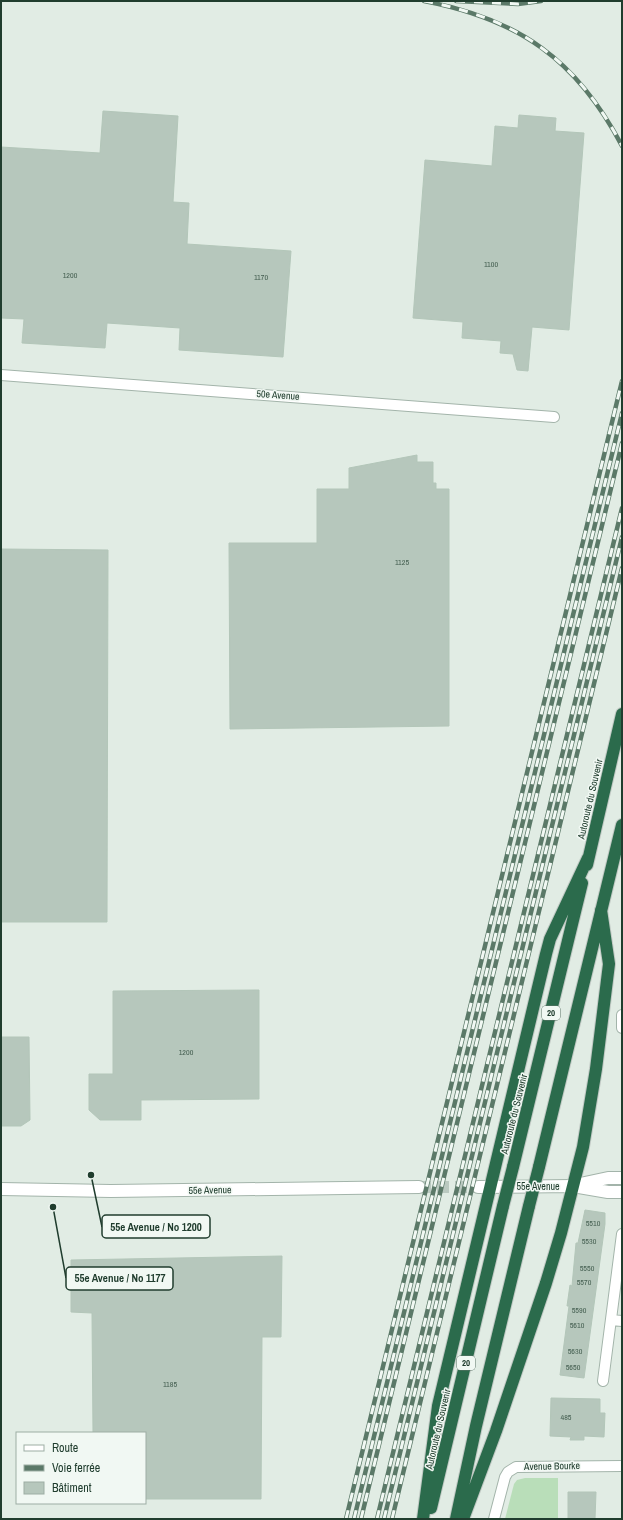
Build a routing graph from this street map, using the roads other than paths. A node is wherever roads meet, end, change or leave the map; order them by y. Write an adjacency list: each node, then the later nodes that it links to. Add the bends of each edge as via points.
1 (1, 375): 2 (street, 50e Avenue)
2 (554, 416)
3 (622, 714): 5 (highway, Autoroute du Souvenir / 20)
4 (622, 825): 6 (highway, 20)
5 (588, 858): 10 (highway, via 550,939); 22 (highway, Autoroute du Souvenir / 20, bridge)
6 (601, 910): 11 (highway, via 609,964 592,1099); 23 (highway, 20, bridge, via 476,1426)
7 (622, 1016): 8 (street)
8 (622, 1028)
9 (622, 1178): 11 (street, 55e Avenue, via 608,1178)
10 (490, 1186): 11 (street, 55e Avenue); 13 (street, 55e Avenue); 21 (highway, via 438,1406)
11 (573, 1186): 15 (street, 55e Avenue); 24 (highway, via 537,1308 496,1431)
12 (419, 1187): 14 (street, 55e Avenue, via 111,1191)
13 (478, 1187)
14 (1, 1189)
15 (622, 1192)
16 (622, 1234): 17 (street)
17 (611, 1320): 18 (street); 19 (street)
18 (622, 1320)
19 (603, 1381)
20 (622, 1466): 25 (street, Avenue Bourke, via 516,1467 505,1477)
21 (423, 1519)
22 (428, 1519)
23 (456, 1519)
24 (463, 1519)
25 (494, 1519)

